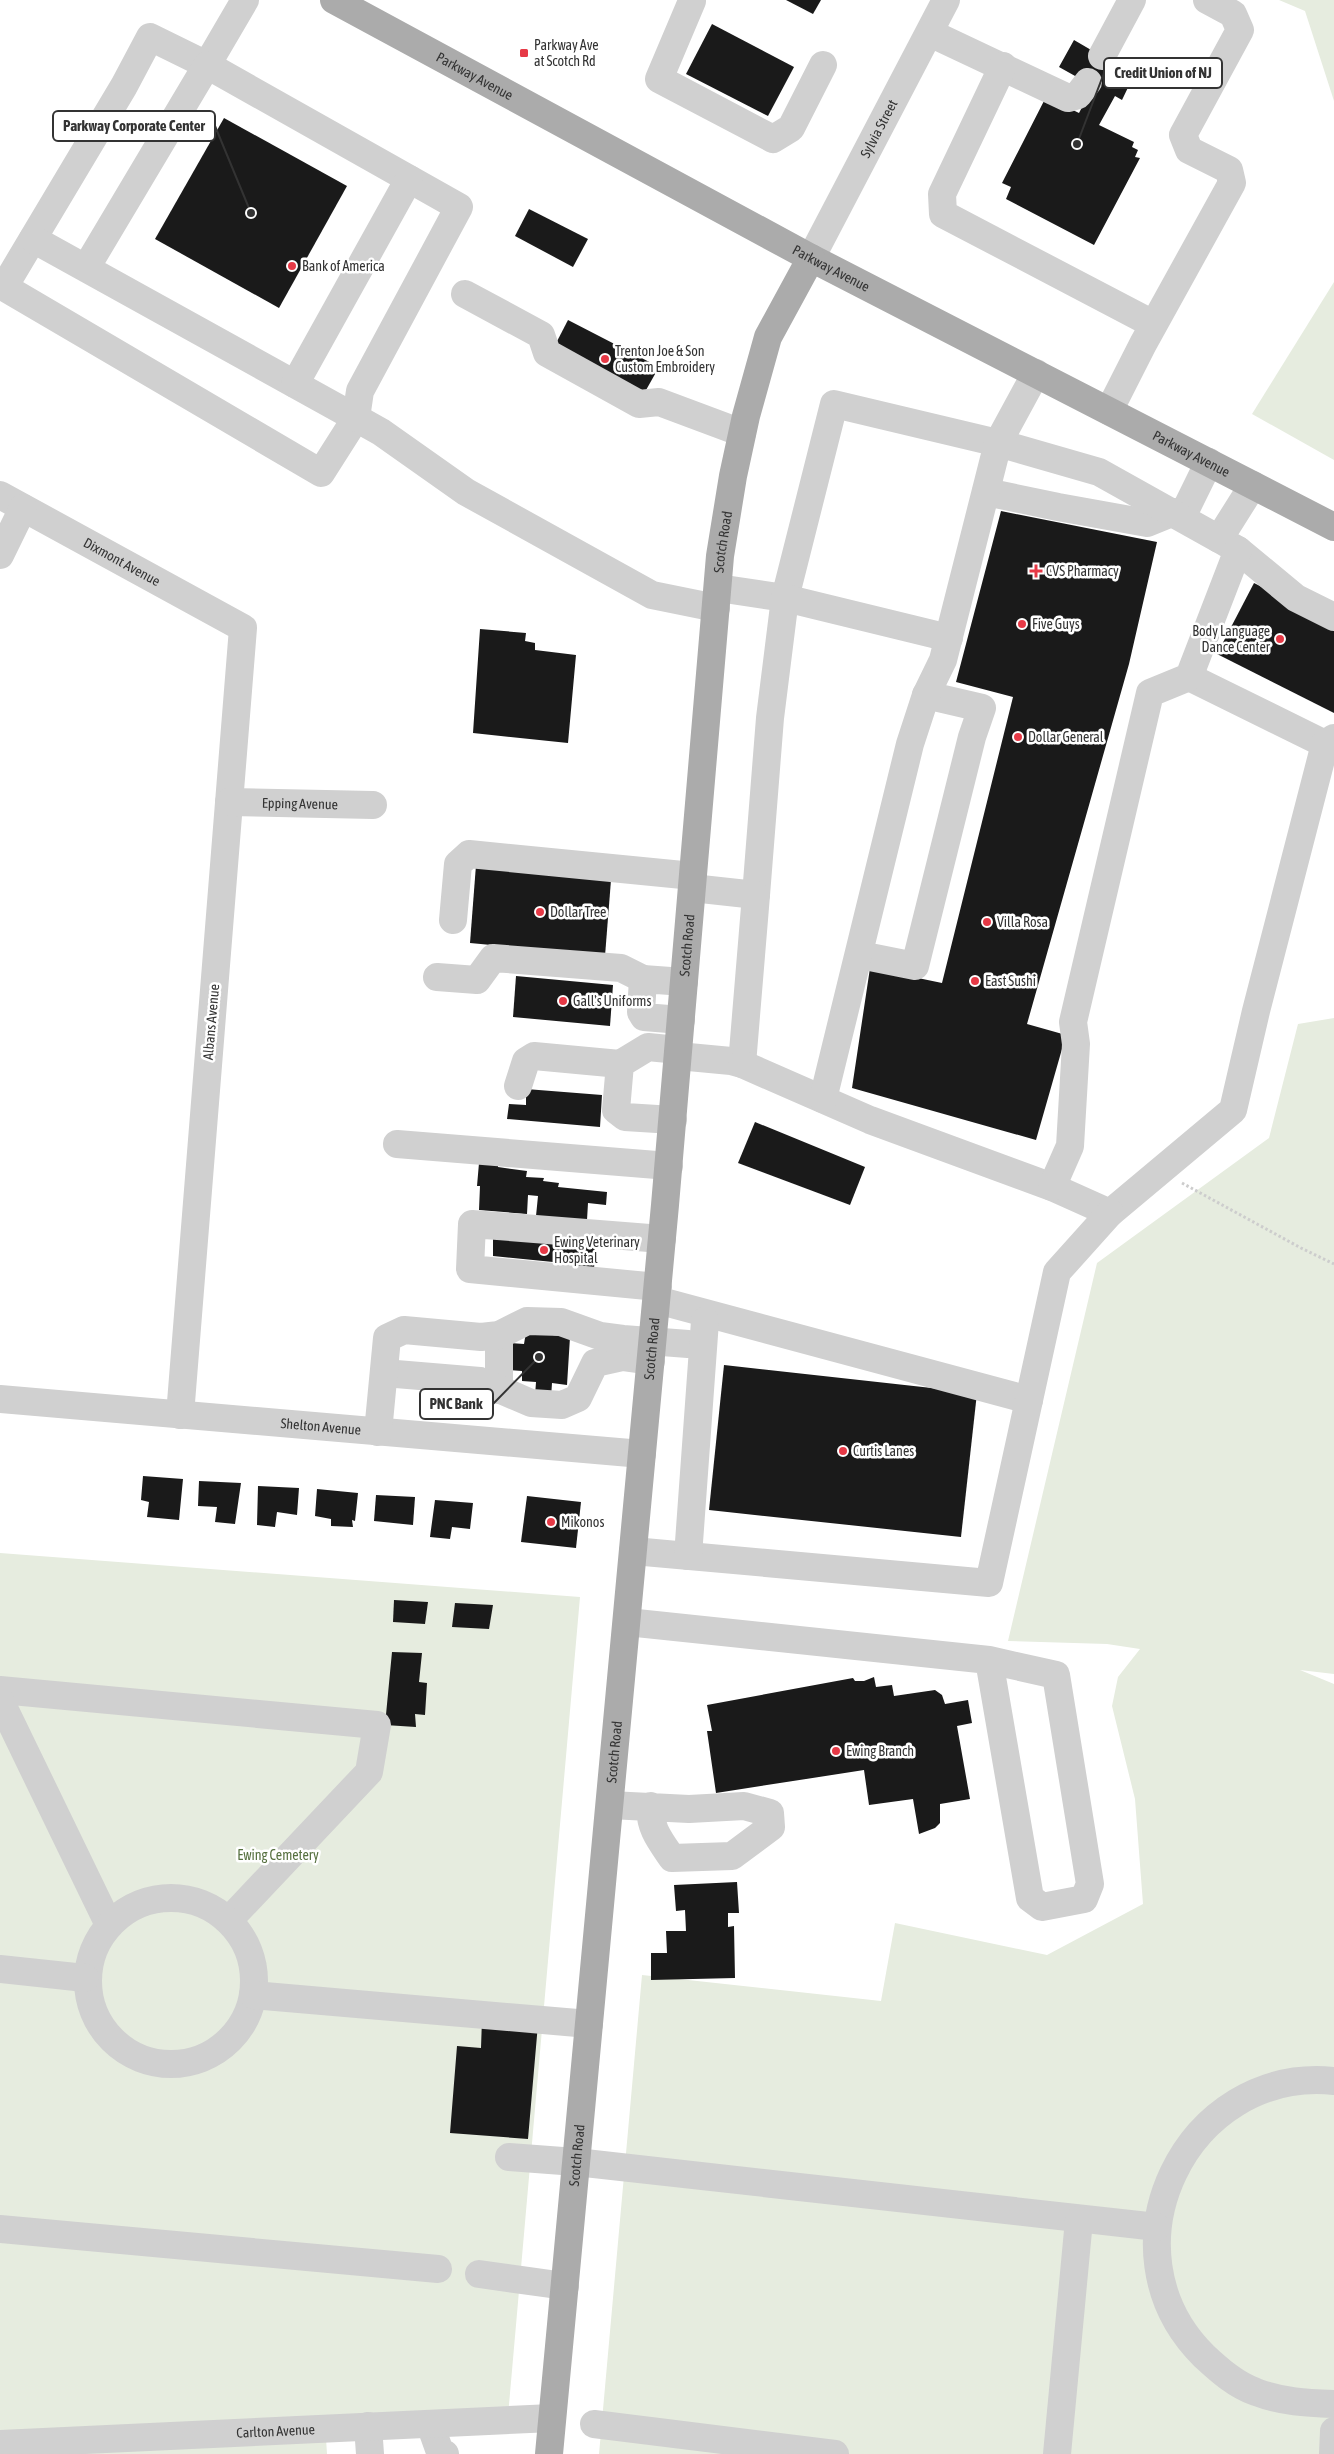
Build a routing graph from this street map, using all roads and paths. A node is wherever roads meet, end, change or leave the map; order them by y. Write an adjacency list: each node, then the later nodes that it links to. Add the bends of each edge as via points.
1 (245, 0): 9 (street)
2 (334, 0): 15 (main road, Parkway Avenue)
3 (946, 0): 7 (street, Sylvia Street)
4 (1132, 0): 8 (street)
5 (1207, 0): 18 (street, via 1233,14 1240,30 1183,135 1189,150 1229,170 1232,183)
6 (692, 1): 10 (street, via 659,79 774,139 791,128)
7 (930, 33): 11 (street); 15 (street, Sylvia Street)
8 (1102, 56)
9 (207, 65): 13 (street); 14 (street, via 150,36); 16 (street)
10 (823, 65)
11 (1003, 66): 12 (street, via 1068,98 1078,95); 18 (street, via 942,194 943,214)
12 (1088, 82)
13 (409, 179): 20 (street); 22 (street, via 459,207 360,391)
14 (33, 239): 16 (street); 22 (street, via 4,287 321,473)
15 (811, 258): 19 (main road, Parkway Avenue); 23 (main road, Scotch Road, via 768,337)
16 (86, 268): 20 (street)
17 (465, 294): 23 (street, via 541,335 547,353 639,404 659,402)
18 (1154, 324): 21 (street)
19 (1036, 373): 21 (main road, Parkway Avenue); 24 (street)
20 (295, 384): 22 (street)
21 (1109, 411): 25 (main road, Parkway Avenue)
22 (356, 418): 33 (street, via 466,492 652,595)
23 (742, 433): 33 (main road, Scotch Road, via 728,502)
24 (998, 442): 27 (street); 29 (street, via 1099,472); 34 (street, via 834,404)
25 (1209, 462): 26 (main road, Parkway Avenue); 29 (street)
26 (1252, 485): 30 (main road, Parkway Avenue); 31 (street)
27 (986, 492): 29 (street, via 1147,522); 37 (street)
28 (11, 502): 32 (street); 36 (street, Dixmont Avenue)
29 (1178, 515): 31 (street)
30 (1334, 527)
31 (1229, 544): 35 (street, via 1296,598); 38 (street)
32 (0, 555)
33 (717, 598): 34 (street); 43 (main road, Scotch Road)
34 (785, 598): 37 (street); 44 (street, via 770,718)
35 (1334, 617)
36 (243, 628): 41 (street, Albans Avenue)
37 (949, 638): 39 (street, via 943,660)
38 (1189, 676): 40 (street); 60 (street, via 1150,693 1073,1022 1076,1044 1070,1146)
39 (926, 695): 46 (street, via 910,744); 46 (street, via 982,708 915,966)
40 (1330, 741): 59 (street, via 1256,1011 1233,1110)
41 (229, 802): 42 (street, Epping Avenue); 73 (street, Albans Avenue)
42 (373, 805)
43 (692, 882): 44 (street); 45 (street, via 469,854 458,864); 49 (main road, Scotch Road)
44 (756, 895): 53 (street)
45 (453, 920)
46 (860, 955): 55 (street)
47 (437, 977): 48 (street, via 477,980 493,958 621,968)
48 (643, 979): 49 (street); 50 (street, via 641,1012 644,1017)
49 (684, 982): 50 (main road, Scotch Road)
50 (681, 1020): 51 (main road, Scotch Road)
51 (678, 1053): 52 (street, via 648,1047); 53 (street); 56 (main road, Scotch Road)
52 (620, 1064): 54 (street, via 534,1056 526,1061); 56 (street, via 616,1110 625,1117)
53 (742, 1064): 55 (street)
54 (518, 1086)
55 (823, 1099): 60 (street, via 870,1120)
56 (673, 1120): 58 (main road, Scotch Road)
57 (398, 1144): 58 (street)
58 (669, 1166): 62 (main road, Scotch Road)
59 (1162, 1172): 61 (street); 63 (path)
60 (1052, 1187): 61 (street)
61 (1110, 1213): 72 (street, via 1057,1272)
62 (662, 1239): 64 (main road, Scotch Road); 64 (street, via 472,1224 470,1269)
63 (1334, 1264)
64 (657, 1294): 65 (street); 68 (main road, Scotch Road)
65 (706, 1313): 72 (street); 77 (street)
66 (499, 1335): 68 (street, via 528,1321 562,1322); 69 (street, via 481,1337 404,1330 387,1338); 70 (street)
67 (688, 1344): 68 (street)
68 (652, 1352): 70 (street, via 595,1363 578,1398 562,1405 531,1403); 75 (main road, Scotch Road)
69 (384, 1373): 70 (street, via 480,1381); 74 (street)
70 (499, 1390)
71 (0, 1399): 73 (street, Shelton Avenue)
72 (1029, 1400): 77 (street, via 989,1583)
73 (180, 1415): 74 (street, Shelton Avenue)
74 (378, 1432): 75 (street, Shelton Avenue)
75 (642, 1454): 76 (main road, Scotch Road)
76 (633, 1551): 77 (street); 78 (main road, Scotch Road)
77 (688, 1556)
78 (627, 1622): 79 (street); 82 (main road, Scotch Road)
79 (989, 1660): 79 (street, via 1030,1898 1042,1907 1084,1899 1090,1884 1056,1675)
80 (0, 1690): 84 (street, via 377,1725 369,1772)
81 (0, 1700): 85 (street)
82 (610, 1805): 83 (street); 89 (main road, Scotch Road)
83 (651, 1806)
84 (229, 1920): 85 (street, via 205,1904 178,1897 152,1899 128,1909); 88 (street, via 246,1943 254,1970)
85 (109, 1925): 87 (street, via 95,1946)
86 (0, 1969): 87 (street)
87 (85, 1978): 88 (street, via 100,2025 119,2047 144,2060 172,2065 200,2059 225,2045 243,2024)
88 (253, 1995): 89 (street)
89 (589, 2024): 92 (main road, Scotch Road)
90 (1334, 2081): 94 (street, via 1316,2079 1276,2085 1240,2100 1208,2123 1182,2154 1165,2189)
91 (509, 2157): 92 (street)
92 (576, 2162): 93 (street); 98 (main road, Scotch Road)
93 (1079, 2220): 94 (street); 111 (street)
94 (1156, 2228): 99 (street, via 1158,2268 1170,2308 1191,2343 1220,2371 1255,2392 1294,2403)
95 (0, 2229): 96 (street)
96 (438, 2269)
97 (479, 2274): 98 (street)
98 (565, 2286): 100 (main road, Scotch Road)
99 (1334, 2404)
100 (552, 2418): 101 (street, Carlton Avenue); 109 (main road, Scotch Road)
101 (430, 2424): 103 (street, Carlton Avenue); 108 (street, via 440,2452)
102 (594, 2424): 110 (street)
103 (368, 2426): 106 (street, Carlton Avenue); 107 (street)
104 (1334, 2431): 112 (street)
105 (0, 2444): 106 (street, Carlton Avenue)
106 (60, 2448)
107 (370, 2454)
108 (445, 2454)
109 (549, 2454)
110 (835, 2454)
111 (1056, 2454)
112 (1333, 2454)

